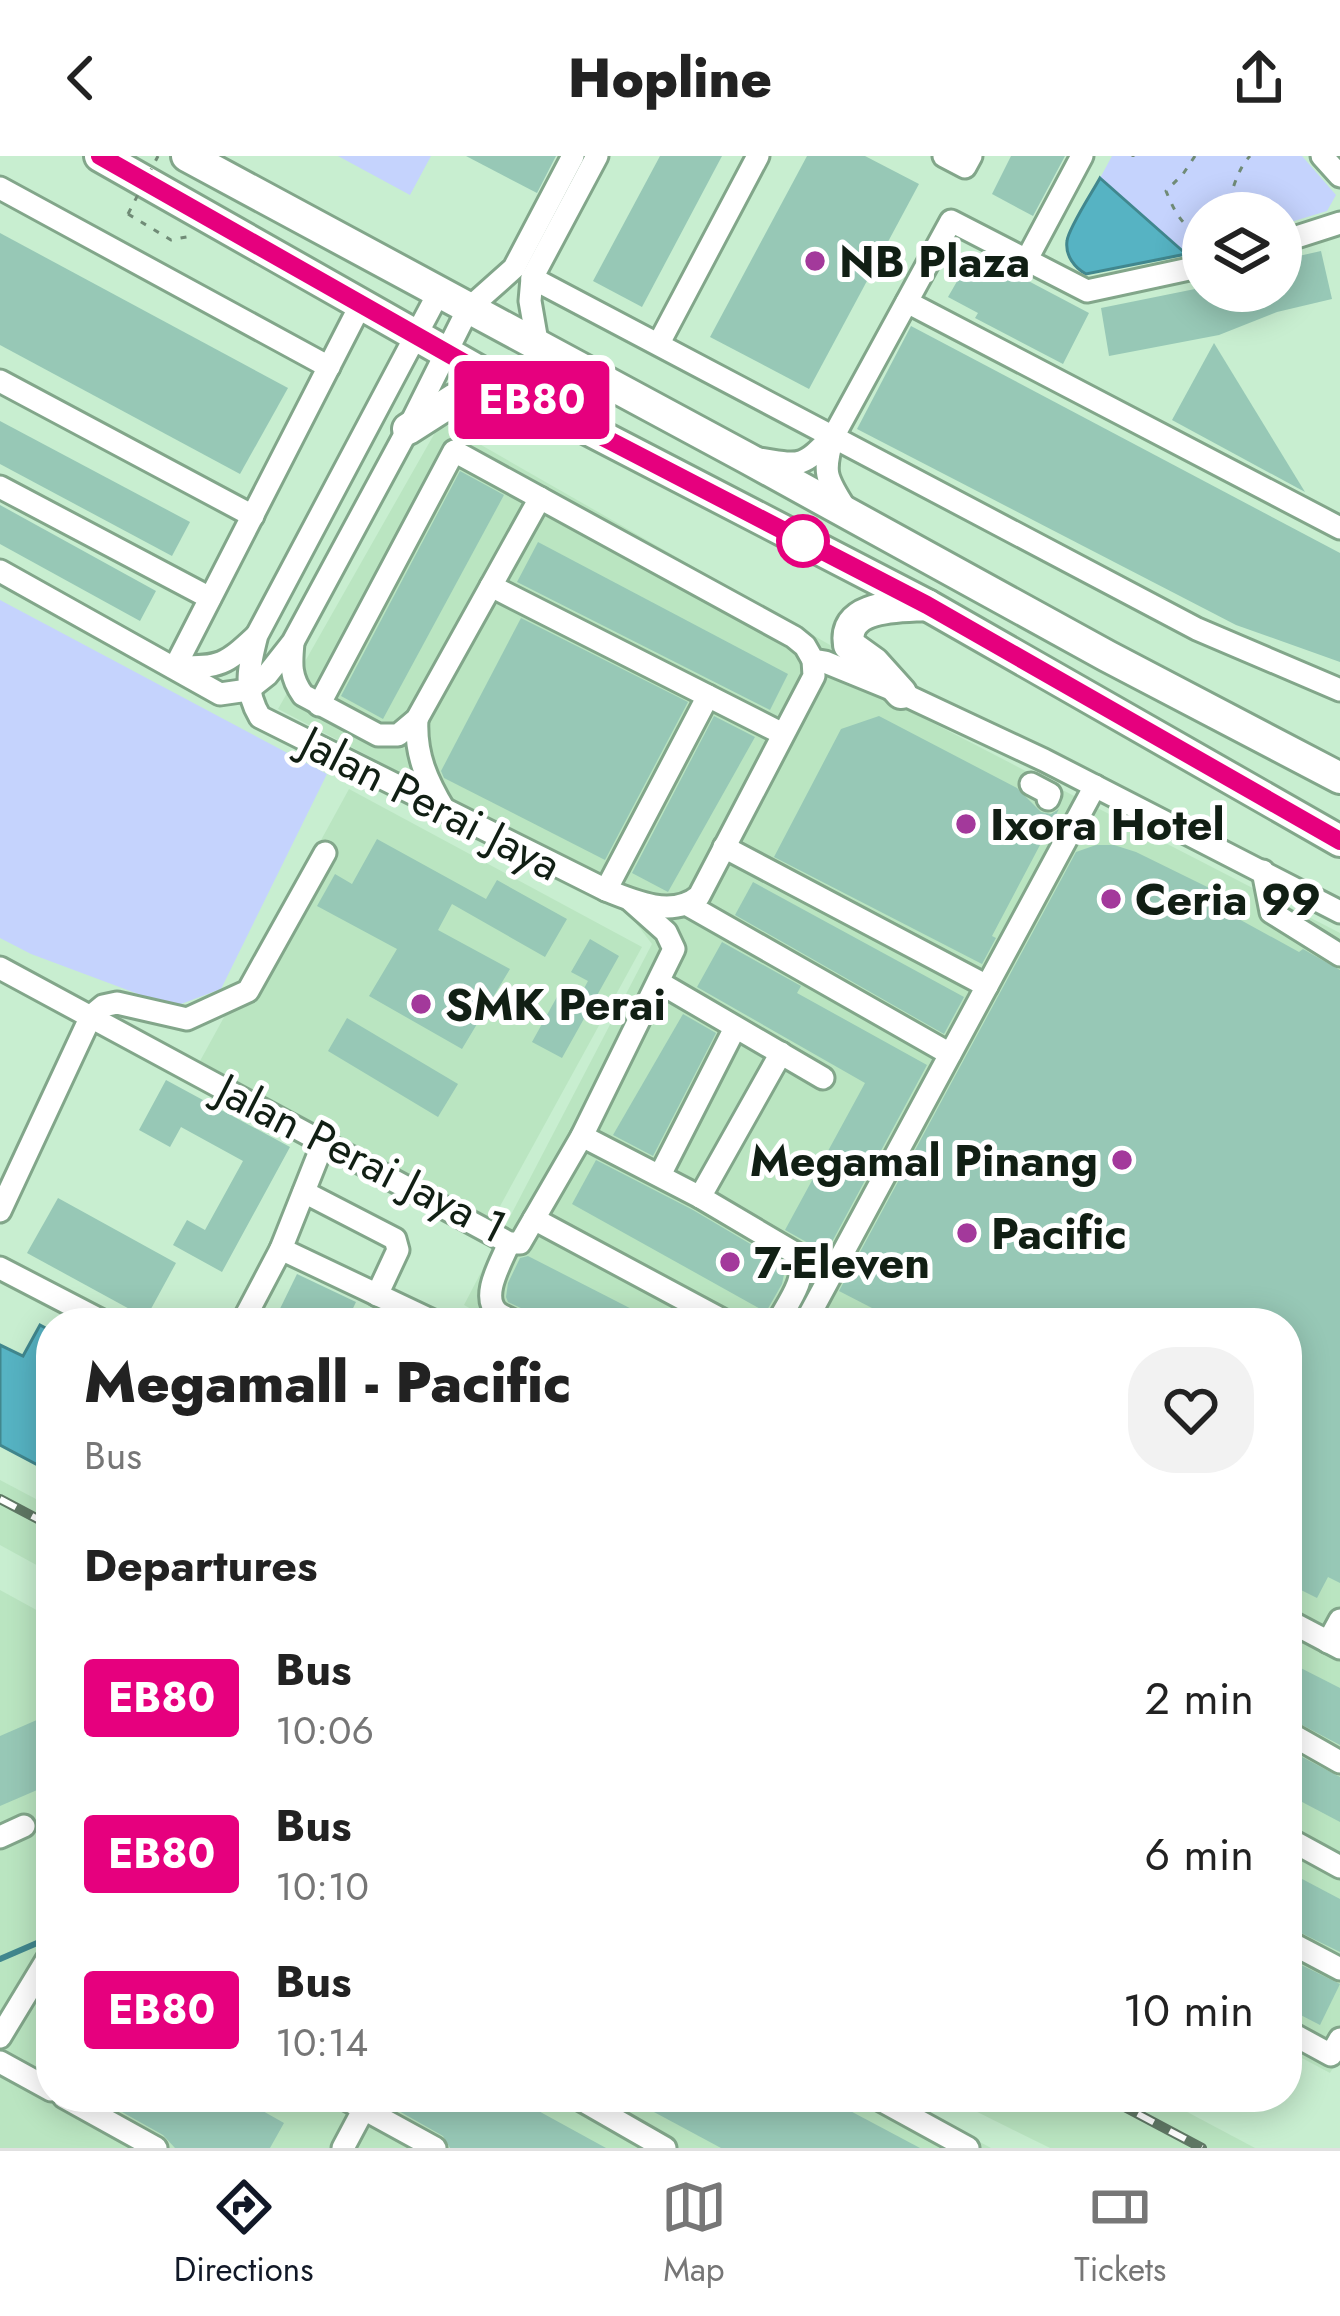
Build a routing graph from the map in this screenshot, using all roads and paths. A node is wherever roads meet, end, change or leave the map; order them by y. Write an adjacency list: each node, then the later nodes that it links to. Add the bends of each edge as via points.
1 (100, 156): 25 (highway)
2 (158, 156): 19 (path, bridge, via 128,214)
3 (187, 156): 23 (highway)
4 (573, 156): 26 (street, via 514,268)
5 (597, 156): 22 (street)
6 (758, 156): 28 (street)
7 (944, 156): 8 (street, via 965,166)
8 (971, 156)
9 (1082, 156): 20 (street)
10 (1195, 156): 16 (path, via 1166,190)
11 (1250, 156): 15 (path)
12 (1322, 156): 13 (street)
13 (1340, 176)
14 (0, 188): 31 (street)
15 (1232, 192)
16 (1182, 219)
17 (1340, 223): 18 (street)
18 (1302, 235)
19 (171, 240)
20 (1027, 259): 21 (street, via 1088,291); 24 (street, via 951,220)
21 (1182, 271)
22 (532, 278): 28 (street); 29 (street)
23 (439, 292): 26 (highway); 27 (street)
24 (907, 302): 35 (street); 41 (street)
25 (361, 304): 27 (highway); 31 (street)
26 (468, 309): 29 (highway); 30 (street)
27 (418, 335): 30 (highway); 46 (street)
28 (659, 343): 35 (street)
29 (538, 346): 36 (highway)
30 (447, 352): 33 (highway); 34 (street)
31 (329, 367): 40 (street)
32 (0, 381): 40 (street)
33 (514, 391): 34 (highway, via 455,399); 45 (highway)
34 (408, 430): 47 (street)
35 (833, 437): 36 (street, via 799,464); 39 (street, via 825,474); 52 (street, via 1197,629)
36 (747, 458): 39 (highway)
37 (0, 487): 44 (street)
38 (540, 498): 43 (street, Jalan Perai Jaya); 49 (street, via 794,637); 56 (street, via 454,451)
39 (849, 513): 48 (highway)
40 (253, 516): 44 (street)
41 (1340, 528)
42 (0, 571): 50 (street)
43 (491, 586): 55 (street); 58 (street, Jalan Perai Jaya)
44 (210, 598): 50 (street)
45 (927, 605): 53 (highway, via 865,614 847,633 849,645); 64 (highway)
46 (257, 635): 50 (street, via 229,662); 51 (street)
47 (293, 642): 51 (street); 56 (street, via 295,684)
48 (1107, 656): 60 (highway); 61 (highway)
49 (813, 660): 53 (street); 59 (street, via 814,676)
50 (175, 667): 54 (street)
51 (248, 690): 54 (street); 57 (street, Jalan Perai Jaya)
52 (1340, 690)
53 (901, 693): 62 (street)
54 (220, 694): 57 (street)
55 (708, 696): 59 (street); 68 (street)
56 (320, 705): 58 (street, via 388,737)
57 (260, 717): 63 (street, Jalan Perai Jaya)
58 (417, 719): 63 (street, via 421,765)
59 (783, 734): 65 (street)
60 (1340, 758)
61 (1340, 778)
62 (1095, 787): 67 (street); 75 (street)
63 (446, 812): 68 (street, Jalan Perai Jaya)
64 (1340, 841)
65 (724, 848): 70 (street); 75 (street)
66 (326, 853): 76 (street, via 248,991 187,1019 117,1004)
67 (1263, 871): 71 (street); 72 (street, via 1271,913)
68 (606, 890): 69 (street, Jalan Perai Jaya)
69 (629, 900): 70 (street); 74 (street, Jalan Perai Jaya 1, via 666,932 674,950)
70 (688, 905): 79 (street)
71 (1340, 912)
72 (1340, 955)
73 (0, 968): 76 (street, Jalan Perai Jaya 1)
74 (660, 982): 77 (street); 81 (street, Jalan Perai Jaya 1)
75 (987, 986): 79 (street)
76 (91, 1016): 82 (street, Jalan Perai Jaya 1); 86 (street)
77 (735, 1028): 78 (street); 83 (street)
78 (781, 1053): 80 (street); 85 (street)
79 (950, 1054): 98 (street)
80 (823, 1078)
81 (582, 1136): 83 (street); 87 (street, Jalan Perai Jaya 1)
82 (324, 1141): 84 (street); 88 (street, Jalan Perai Jaya 1)
83 (660, 1175): 85 (street)
84 (304, 1192): 89 (street); 91 (street, via 395,1239 398,1250)
85 (700, 1197): 97 (street, via 800,1256 801,1277)
86 (0, 1211)
87 (534, 1220): 88 (street, Jalan Perai Jaya 1, via 520,1243); 96 (street)
88 (509, 1243): 95 (street, via 490,1292)
89 (280, 1249): 91 (street); 93 (street)
90 (0, 1268): 92 (street)
91 (377, 1294): 94 (street)
92 (77, 1308)
93 (250, 1308)
94 (406, 1308)
95 (494, 1308)
96 (699, 1308)
97 (785, 1308)
98 (813, 1308)
99 (1340, 1620): 101 (street)
100 (1302, 1628): 101 (street)
101 (1334, 1645)
102 (1302, 1740): 103 (street)
103 (1340, 1762)
104 (24, 1826): 105 (street)
105 (0, 1837)
106 (1302, 1846): 107 (street)
107 (1340, 1867)
108 (1302, 1950): 109 (street)
109 (1340, 1970)
110 (36, 1978): 112 (street)
111 (1302, 2036): 113 (street)
112 (0, 2037)
113 (1336, 2047)
114 (0, 2062): 115 (street)
115 (36, 2082)
116 (91, 2112): 121 (street)
117 (362, 2112): 122 (street)
118 (381, 2112): 123 (street)
119 (602, 2112): 124 (street)
120 (902, 2112): 125 (street)
121 (157, 2148)
122 (343, 2148)
123 (435, 2148)
124 (665, 2148)
125 (968, 2148)

